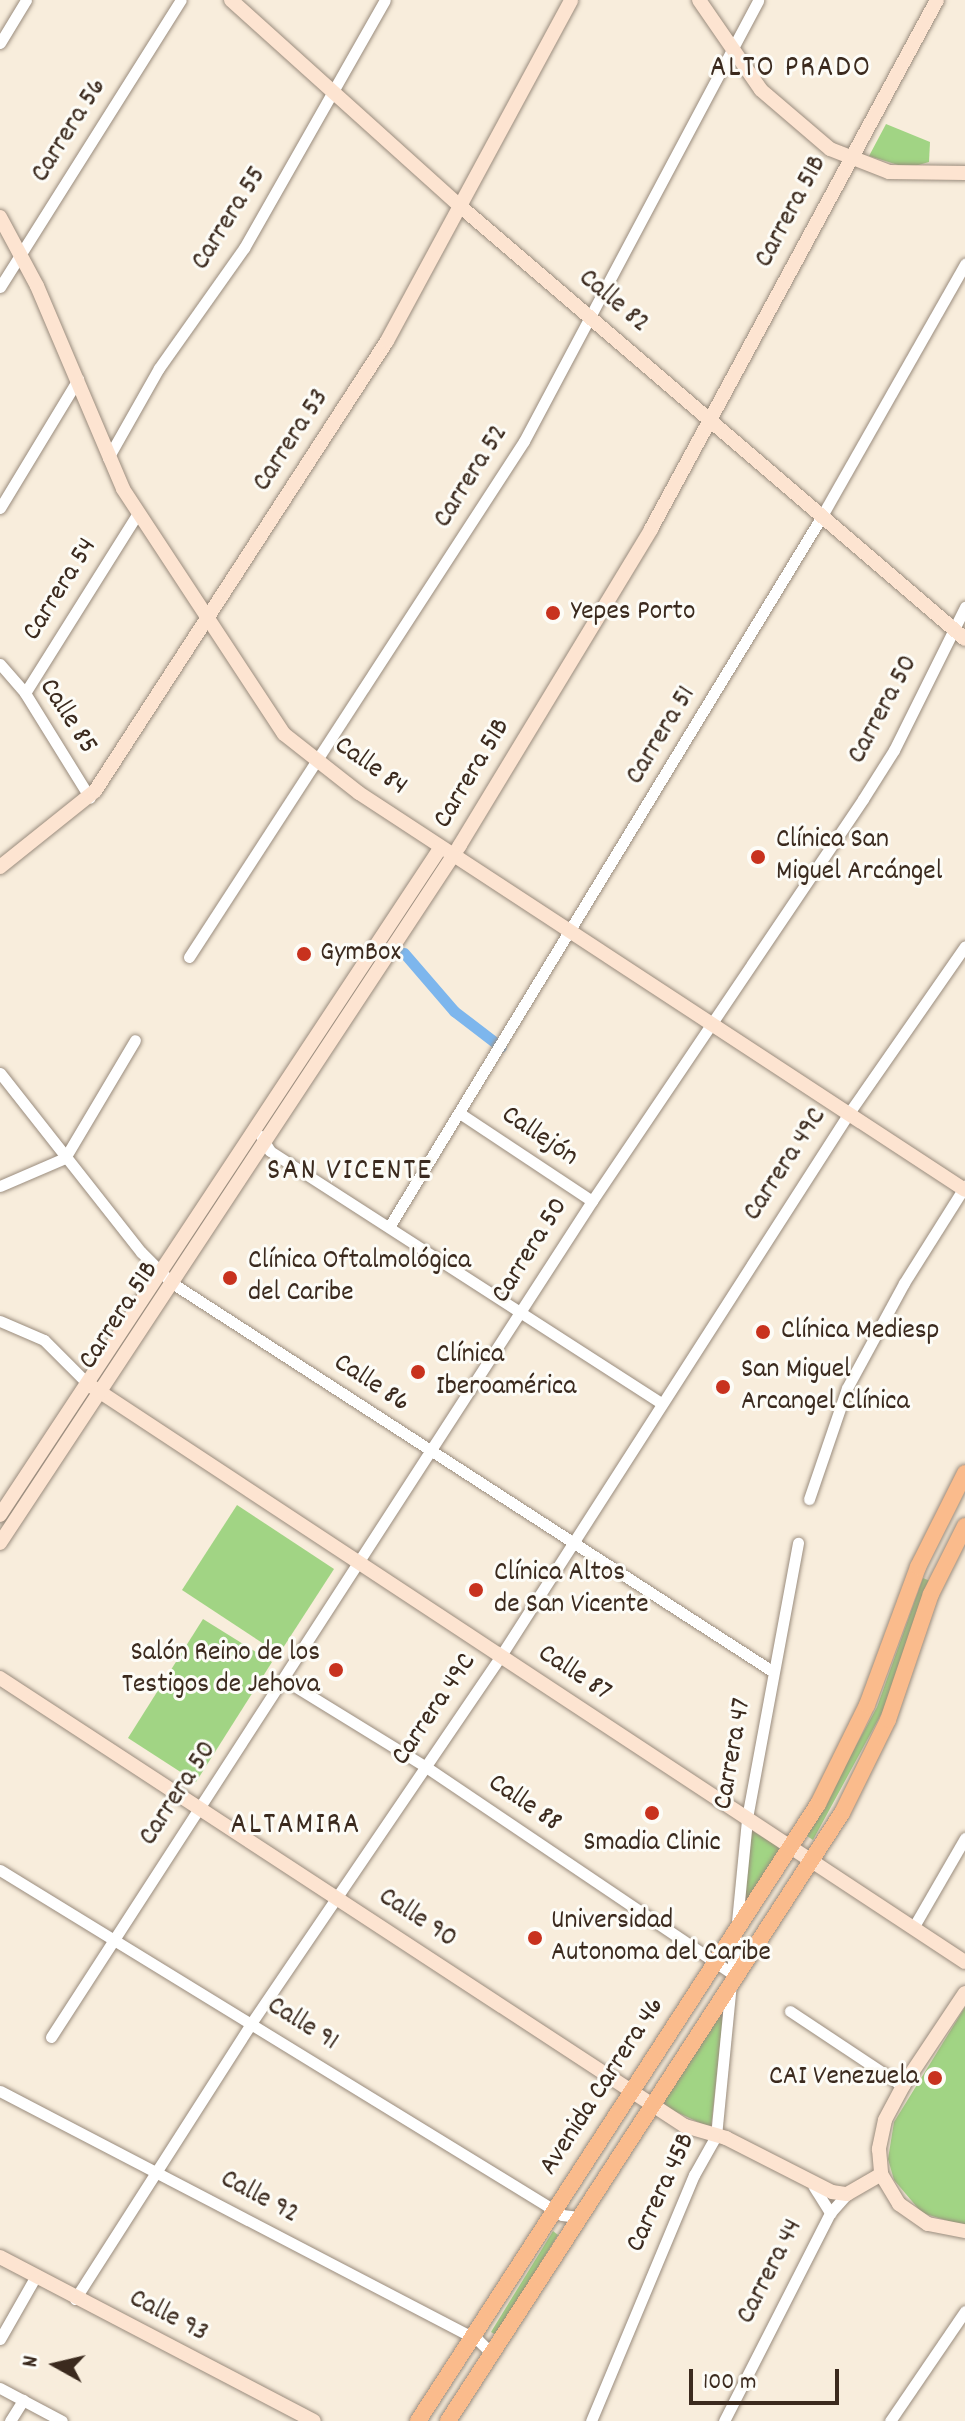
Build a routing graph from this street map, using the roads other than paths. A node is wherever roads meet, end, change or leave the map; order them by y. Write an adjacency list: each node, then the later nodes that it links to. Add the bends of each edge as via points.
1 (26, 0): 9 (street)
2 (181, 0): 16 (street, Carrera 56)
3 (231, 0): 11 (street, Calle 82)
4 (385, 0): 11 (street, Carrera 55)
5 (571, 0): 14 (street, Carrera 53)
6 (699, 0): 10 (street)
7 (758, 0): 10 (street, Carrera 52)
8 (937, 0): 12 (street, Carrera 51B)
9 (0, 43)
10 (731, 50): 12 (street, via 779,109); 19 (street, Carrera 52)
11 (333, 93): 14 (street, Calle 82); 22 (street, Carrera 55, via 244,248 159,368)
12 (850, 160): 13 (street, via 904,175); 21 (street, Carrera 51B)
13 (965, 173)
14 (460, 206): 19 (street, Calle 82); 27 (street, Carrera 53, via 387,341)
15 (0, 217): 16 (street, Calle 84)
16 (22, 253): 18 (street, Carrera 56); 20 (street, Calle 84)
17 (965, 264): 25 (street, Carrera 51)
18 (0, 287)
19 (590, 317): 21 (street, Calle 82); 32 (street, Carrera 52, via 524,441)
20 (78, 379): 22 (street, Calle 84); 23 (street)
21 (711, 419): 25 (street, Calle 82); 34 (street, Carrera 51B, via 651,529)
22 (108, 458): 24 (street, Calle 84)
23 (0, 508)
24 (138, 513): 27 (street, Calle 84); 31 (street, Carrera 54)
25 (823, 516): 28 (street, Calle 82); 36 (street, Carrera 51)
26 (965, 607): 28 (street, Carrera 50)
27 (206, 620): 32 (street, Calle 84, via 265,712); 33 (street, Carrera 53)
28 (952, 628): 29 (street, Calle 82); 39 (street, Carrera 50, via 894,750)
29 (965, 639)
30 (0, 664): 31 (street, Calle 85)
31 (25, 693): 33 (street, Calle 85)
32 (316, 764): 34 (street, Calle 84); 38 (street, Carrera 52)
33 (90, 798): 35 (street, Carrera 53)
34 (448, 851): 36 (street, Calle 84); 44 (street, Carrera 51B); 45 (street, Carrera 51B)
35 (0, 867)
36 (572, 931): 39 (street, Calle 84); 43 (street, Carrera 51)
37 (965, 946): 42 (street, Carrera 49C)
38 (189, 957)
39 (709, 1022): 42 (street, Calle 84); 49 (street, Carrera 50)
40 (135, 1040): 46 (street)
41 (0, 1073): 46 (street, Calle 86)
42 (849, 1113): 48 (street, Calle 84); 55 (street, Carrera 49C)
43 (461, 1114): 49 (street, Callejón); 50 (street, Carrera 51)
44 (256, 1129): 45 (street); 51 (street, Carrera 51B)
45 (265, 1144): 50 (street); 51 (street, Carrera 51B)
46 (65, 1158): 47 (street); 51 (street, Calle 86)
47 (0, 1186)
48 (964, 1189): 58 (street, via 904,1283 847,1388)
49 (592, 1201): 52 (street, Carrera 50)
50 (389, 1227): 52 (street)
51 (167, 1278): 54 (street, Carrera 51B); 56 (street, Calle 86)
52 (521, 1312): 55 (street); 56 (street, Carrera 50)
53 (0, 1321): 54 (street, Calle 87, via 44,1340)
54 (94, 1388): 59 (street, Carrera 51B); 62 (street, Carrera 51B); 65 (street, Calle 87)
55 (661, 1403): 61 (street, Carrera 49C)
56 (433, 1452): 61 (street, Calle 86); 65 (street, Carrera 50)
57 (965, 1473): 64 (main road, Avenida Carrera 46)
58 (809, 1499)
59 (0, 1515)
60 (965, 1526): 66 (main road, Avenida Carrera 46)
61 (575, 1541): 67 (street, Carrera 49C); 68 (street, Calle 86)
62 (0, 1543)
63 (798, 1543): 68 (street, Carrera 47)
64 (918, 1558): 66 (street); 75 (main road, Avenida Carrera 46, via 867,1705 823,1795)
65 (358, 1563): 67 (street, Calle 87); 70 (street, Carrera 50)
66 (943, 1571): 76 (main road, Avenida Carrera 46, via 878,1743)
67 (500, 1657): 71 (street, Carrera 49C); 73 (street, Calle 87)
68 (772, 1671): 73 (street, Carrera 47)
69 (0, 1678): 72 (street, Calle 90)
70 (283, 1679): 71 (street, Calle 88); 72 (street, Carrera 50)
71 (426, 1767): 78 (street, Carrera 49C); 82 (street, Calle 88)
72 (199, 1808): 78 (street, Calle 90); 81 (street, Carrera 50)
73 (747, 1818): 75 (street, Calle 87); 80 (street, Carrera 47)
74 (965, 1838): 79 (street)
75 (790, 1847): 76 (street, Calle 87); 80 (main road, Avenida Carrera 46)
76 (812, 1861): 79 (street, Calle 87); 84 (main road, Avenida Carrera 46)
77 (0, 1870): 81 (street, Calle 91)
78 (336, 1897): 87 (street, Carrera 49C); 90 (street, Calle 90)
79 (913, 1928): 83 (street, Calle 87)
80 (735, 1930): 82 (main road, Avenida Carrera 46); 84 (street, Carrera 47)
81 (114, 1939): 87 (street, Calle 91); 88 (street, Carrera 50)
82 (714, 1962): 84 (street, Calle 88); 90 (main road, Avenida Carrera 46)
83 (965, 1962)
84 (734, 1975): 92 (main road, Avenida Carrera 46); 93 (street, Carrera 45B)
85 (965, 1993): 89 (street)
86 (790, 2011): 89 (street)
87 (252, 2022): 94 (street, Carrera 49C); 98 (street, Calle 91)
88 (51, 2037)
89 (903, 2086): 95 (street, via 879,2140)
90 (633, 2090): 92 (street, Calle 90); 98 (main road, Avenida Carrera 46)
91 (0, 2091): 94 (street, Calle 92)
92 (655, 2105): 93 (street, Calle 90, via 685,2126); 100 (main road, Avenida Carrera 46)
93 (716, 2136): 96 (street, Calle 90); 117 (street, Carrera 45B, via 694,2175)
94 (157, 2171): 104 (street, Carrera 49C); 106 (street, Calle 92)
95 (881, 2174): 97 (street); 101 (street, via 913,2216 936,2227)
96 (814, 2187): 97 (street, Calle 90); 99 (street)
97 (847, 2194): 99 (street, Carrera 44)
98 (554, 2210): 100 (street, Calle 91); 106 (main road, Avenida Carrera 46)
99 (830, 2213): 118 (street, Carrera 44)
100 (579, 2217): 108 (main road, Avenida Carrera 46)
101 (965, 2231)
102 (0, 2257): 103 (street, Calle 93)
103 (36, 2276): 104 (street, Calle 93); 107 (street)
104 (75, 2299): 111 (street, Calle 93)
105 (965, 2311): 119 (street)
106 (472, 2337): 108 (street, Calle 92); 115 (main road, Avenida Carrera 46)
107 (0, 2339)
108 (492, 2354): 116 (main road, Avenida Carrera 46)
109 (0, 2388): 110 (street)
110 (23, 2400): 112 (street); 113 (street)
111 (293, 2416): 114 (street, Calle 93)
112 (10, 2421)
113 (62, 2421)
114 (314, 2421)
115 (418, 2421)
116 (448, 2421)
117 (592, 2421)
118 (724, 2421)
119 (890, 2421)

